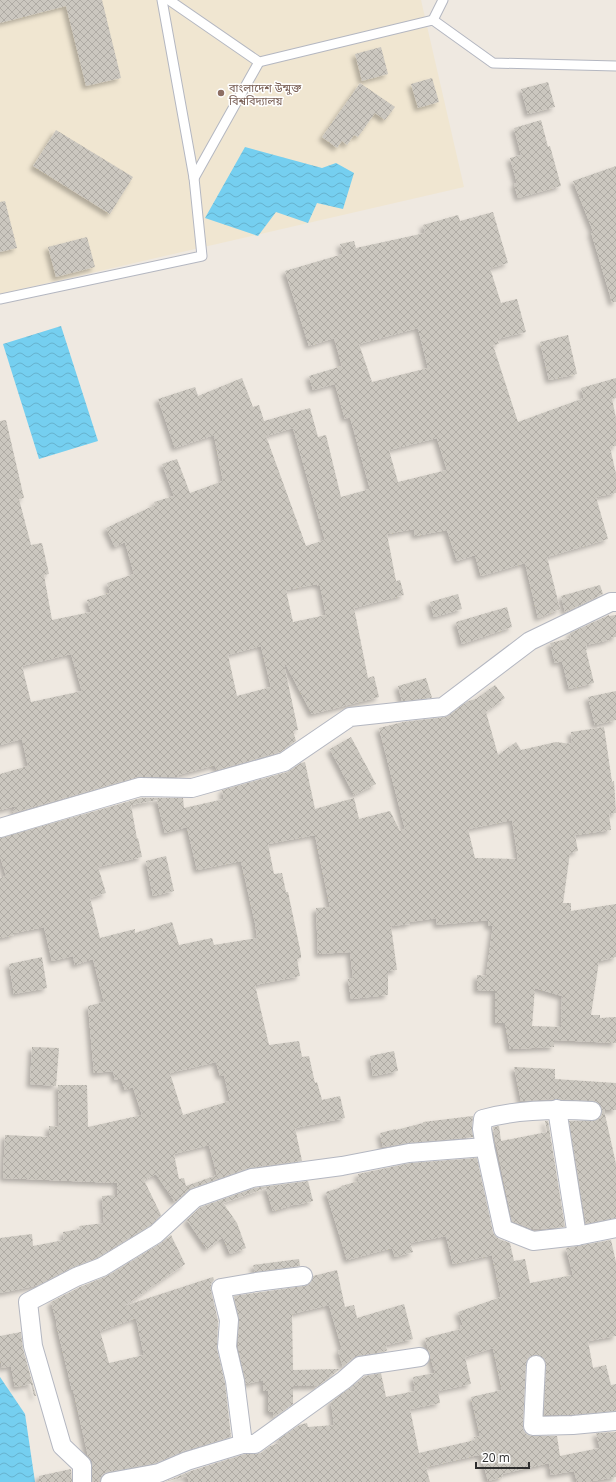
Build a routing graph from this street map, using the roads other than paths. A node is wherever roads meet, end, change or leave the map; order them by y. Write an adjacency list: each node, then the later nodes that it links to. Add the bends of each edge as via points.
1 (162, 0): 7 (lane)
2 (170, 0): 5 (lane)
3 (443, 0): 4 (lane)
4 (433, 20): 5 (lane); 6 (lane, via 492,62)
5 (260, 62): 7 (lane)
6 (616, 66)
7 (194, 178): 8 (lane, via 202,256)
8 (0, 299)
9 (616, 602): 10 (street, via 611,602 530,642 443,707 350,717 284,762 192,788 140,787)
10 (0, 828)
11 (557, 1109): 12 (street); 13 (street, via 500,1114 483,1119); 15 (street)
12 (592, 1110)
13 (485, 1146): 15 (street, via 503,1229 533,1241); 21 (street, via 409,1153 342,1166 252,1178 195,1198 156,1234 102,1267 76,1277 28,1302 33,1346 62,1446 82,1465)
14 (616, 1228): 15 (street)
15 (577, 1236)
16 (303, 1276): 20 (street, via 220,1288 230,1320 227,1348 235,1381)
17 (420, 1357): 20 (street, via 360,1366 255,1444)
18 (536, 1365): 19 (street, via 533,1426)
19 (616, 1421)
20 (243, 1444): 22 (street, via 159,1473)
21 (82, 1482)
22 (110, 1482)

